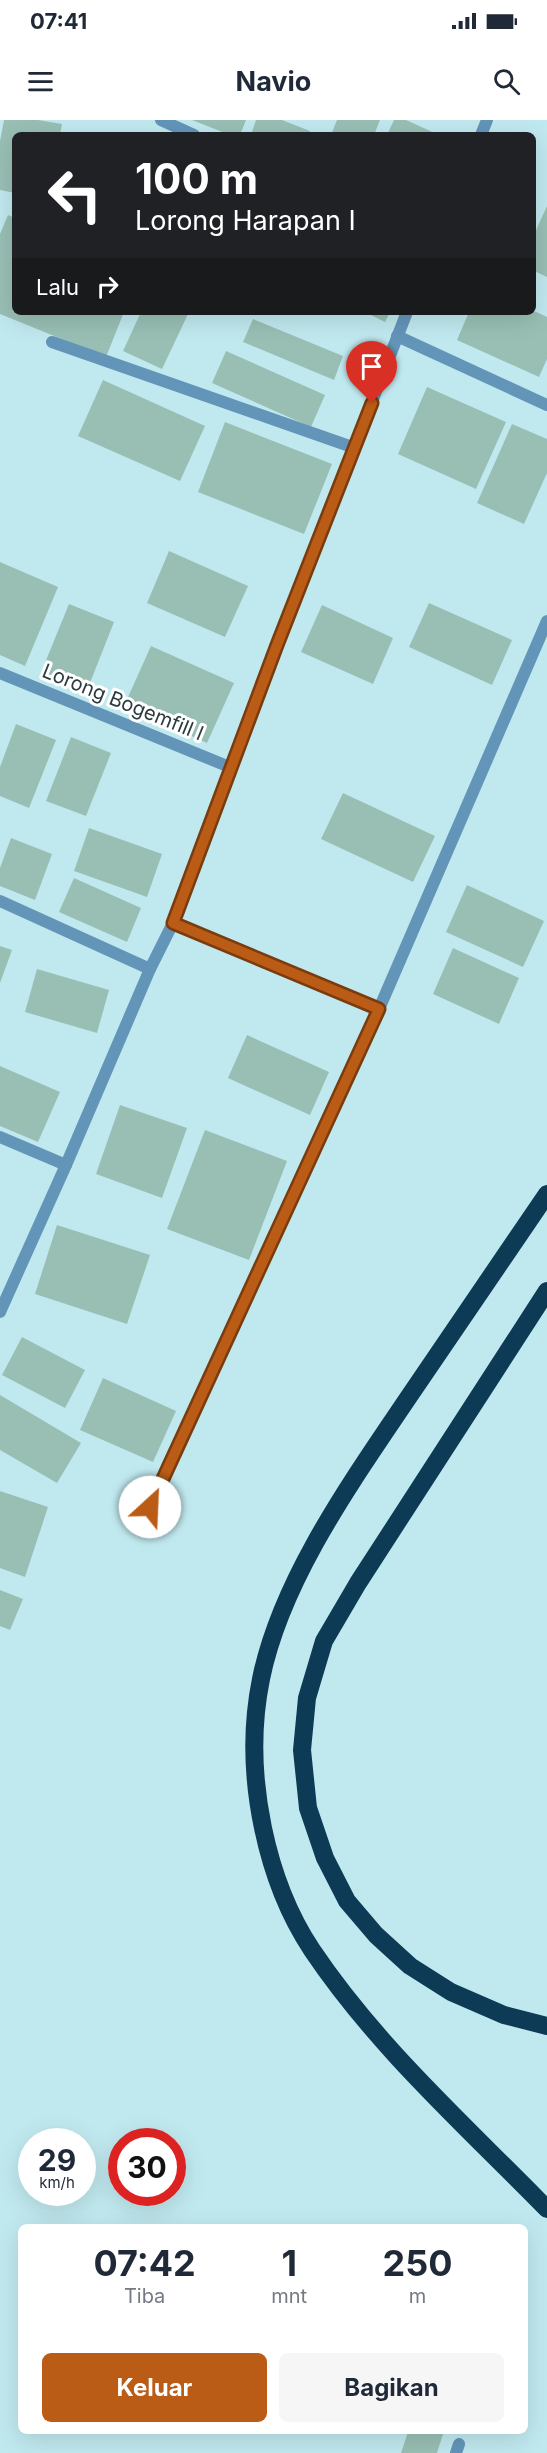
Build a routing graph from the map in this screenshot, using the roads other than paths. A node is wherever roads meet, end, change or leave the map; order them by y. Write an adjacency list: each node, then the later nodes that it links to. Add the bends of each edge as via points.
1 (161, 120): 2 (street)
2 (187, 132)
3 (406, 315): 4 (street)
4 (397, 336): 6 (street); 7 (street)
5 (52, 342): 7 (street)
6 (547, 405)
7 (355, 448): 10 (street)
8 (547, 621): 14 (street)
9 (0, 673): 10 (street, Lorong Bogemfill I)
10 (232, 768): 12 (street)
11 (0, 901): 13 (street)
12 (173, 923): 13 (street); 14 (street)
13 (150, 969): 16 (street)
14 (379, 1009): 20 (street)
15 (0, 1137): 16 (street)
16 (66, 1165): 19 (street)
17 (547, 1194): 22 (highway, via 347,1489 311,1551 280,1618 261,1678 254,1739 256,1796 267,1847 286,1902 311,1948 344,1995 385,2042)
18 (547, 1291): 21 (highway, via 324,1641 308,1698 302,1750 308,1808 325,1858 347,1901 376,1935 410,1966 451,1992 504,2015)
19 (0, 1312)
20 (150, 1507)
21 (547, 2026)
22 (547, 2208)

